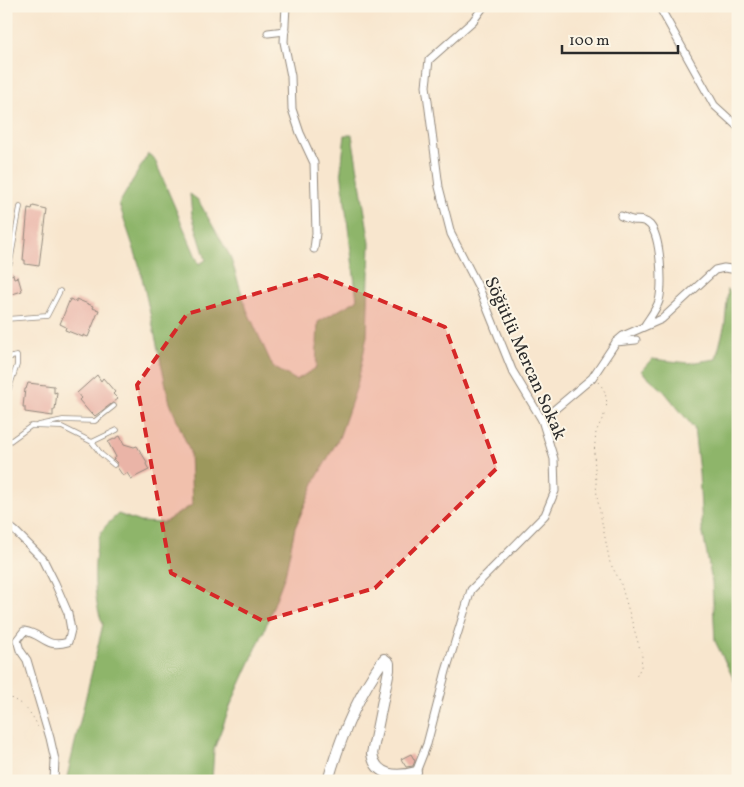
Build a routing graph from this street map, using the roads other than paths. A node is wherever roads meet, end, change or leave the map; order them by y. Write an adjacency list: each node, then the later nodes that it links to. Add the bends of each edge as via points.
1 (286, 6): 4 (street)
2 (484, 6): 20 (street, Söğütlü Mercan Sokak, via 473,21 429,60 426,86 439,187 451,234 479,288 512,370)
3 (659, 6): 6 (street, via 714,105)
4 (284, 31): 5 (street); 9 (street, via 292,109 314,163)
5 (268, 33)
6 (738, 127)
7 (20, 207): 10 (lane, via 10,262)
8 (621, 216): 14 (street, via 631,220 642,219 651,226 658,246 659,299 656,310)
9 (314, 249)
10 (6, 264)
11 (738, 270): 14 (street, via 714,270 662,319)
12 (60, 291): 13 (lane, via 47,316)
13 (6, 319)
14 (644, 326): 16 (street)
15 (636, 340): 16 (street)
16 (616, 342): 20 (street, via 592,378)
17 (6, 358): 18 (lane, via 17,356)
18 (6, 397)
19 (114, 406): 21 (lane, via 95,421 63,420)
20 (542, 420): 27 (street, Söğütlü Mercan Sokak, via 554,459 556,491 544,515 471,590)
21 (32, 426): 23 (lane, via 62,427); 24 (lane)
22 (117, 430): 23 (lane)
23 (92, 442): 25 (lane)
24 (6, 444)
25 (114, 465)
26 (6, 524): 28 (street, via 43,560 68,613 68,642 58,645 24,631 18,640 50,738 55,760)
27 (416, 772): 29 (street, via 392,774 373,763 372,754 389,670 389,663 384,659 337,748)
28 (54, 781)
29 (328, 781)

